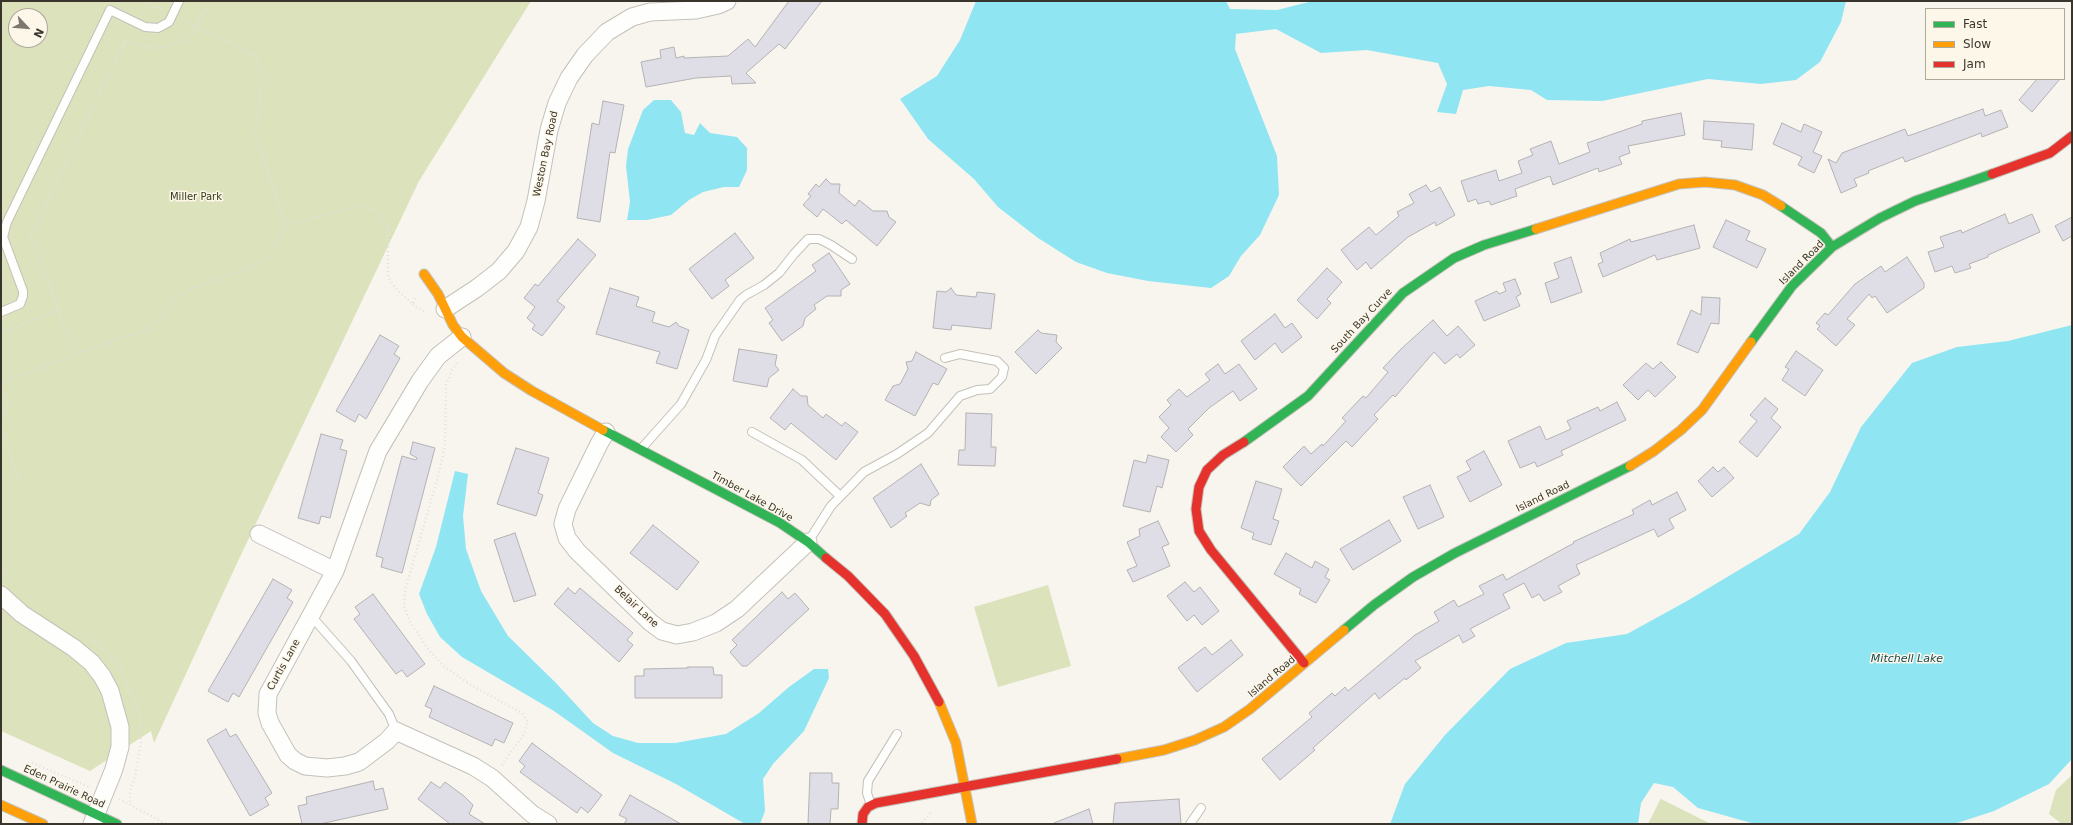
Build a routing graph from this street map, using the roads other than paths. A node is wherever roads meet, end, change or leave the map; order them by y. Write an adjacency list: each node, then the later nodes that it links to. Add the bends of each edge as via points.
1 (180, 1): 8 (lane, via 164,26 152,28 110,10 7,222 2,237 23,296 20,304)
2 (726, 1): 7 (street, Weston Bay Road, via 696,10 650,12 632,17 607,32 585,55 569,78 557,103 529,227 516,251 499,271)
3 (2072, 136): 4 (street, Island Road, via 2050,153 1915,201 1880,218)
4 (1832, 247): 20 (street, Island Road, via 1792,286 1702,410 1681,430 1654,451 1624,469 1455,553 1414,577 1374,605); 20 (street, South Bay Curve, via 1821,233 1763,195 1735,185 1705,182 1679,184 1484,245 1454,258 1403,293 1308,396 1264,429 1223,455 1207,470 1199,486 1196,509 1199,531)
5 (852, 260): 13 (lane, via 831,244 819,239 808,240 778,273 740,300 715,336 706,360 681,404)
6 (424, 274): 7 (street, Timber Lake Drive)
7 (446, 309): 9 (street, Timber Lake Drive)
8 (1, 312)
9 (462, 338): 11 (street, Timber Lake Drive, via 504,373); 17 (street, Curtis Lane, via 438,356 378,451)
10 (945, 358): 14 (lane, via 960,354 997,361 1004,368 1002,377 990,389 960,396 928,434 864,472)
11 (606, 432): 13 (street, Timber Lake Drive); 16 (street, Belair Lane, via 567,509 563,524 567,538 578,551 662,631 677,635 716,623 741,604)
12 (752, 432): 14 (lane, via 802,460)
13 (640, 450): 16 (street, Timber Lake Drive, via 751,507)
14 (840, 496): 16 (lane)
15 (258, 534): 17 (street)
16 (808, 542): 24 (street, Timber Lake Drive, via 848,576 885,614 914,656 937,698 956,743)
17 (335, 571): 19 (street, Curtis Lane)
18 (1, 595): 28 (street, via 22,614 92,663 110,691 120,727 120,747)
19 (312, 617): 21 (lane, via 351,661 389,714); 21 (street, Curtis Lane, via 268,694 266,704 270,723 288,755 305,766 346,766 359,762)
20 (1304, 663): 24 (street, Island Road, via 1250,709 1224,727 1195,740 1164,750)
21 (396, 731): 31 (street, via 473,766 492,778 532,814)
22 (897, 734): 26 (lane, via 868,781 867,793)
23 (1, 770): 28 (street, Eden Prairie Road)
24 (966, 787): 26 (street, Island Road); 33 (street, Timber Lake Drive)
25 (1, 805): 29 (street)
26 (871, 806): 32 (street, via 863,814)
27 (1201, 808): 34 (lane)
28 (94, 819): 30 (street, Eden Prairie Road)
29 (43, 824)
30 (117, 824)
31 (548, 824)
32 (862, 824)
33 (972, 824)
34 (1190, 824)

